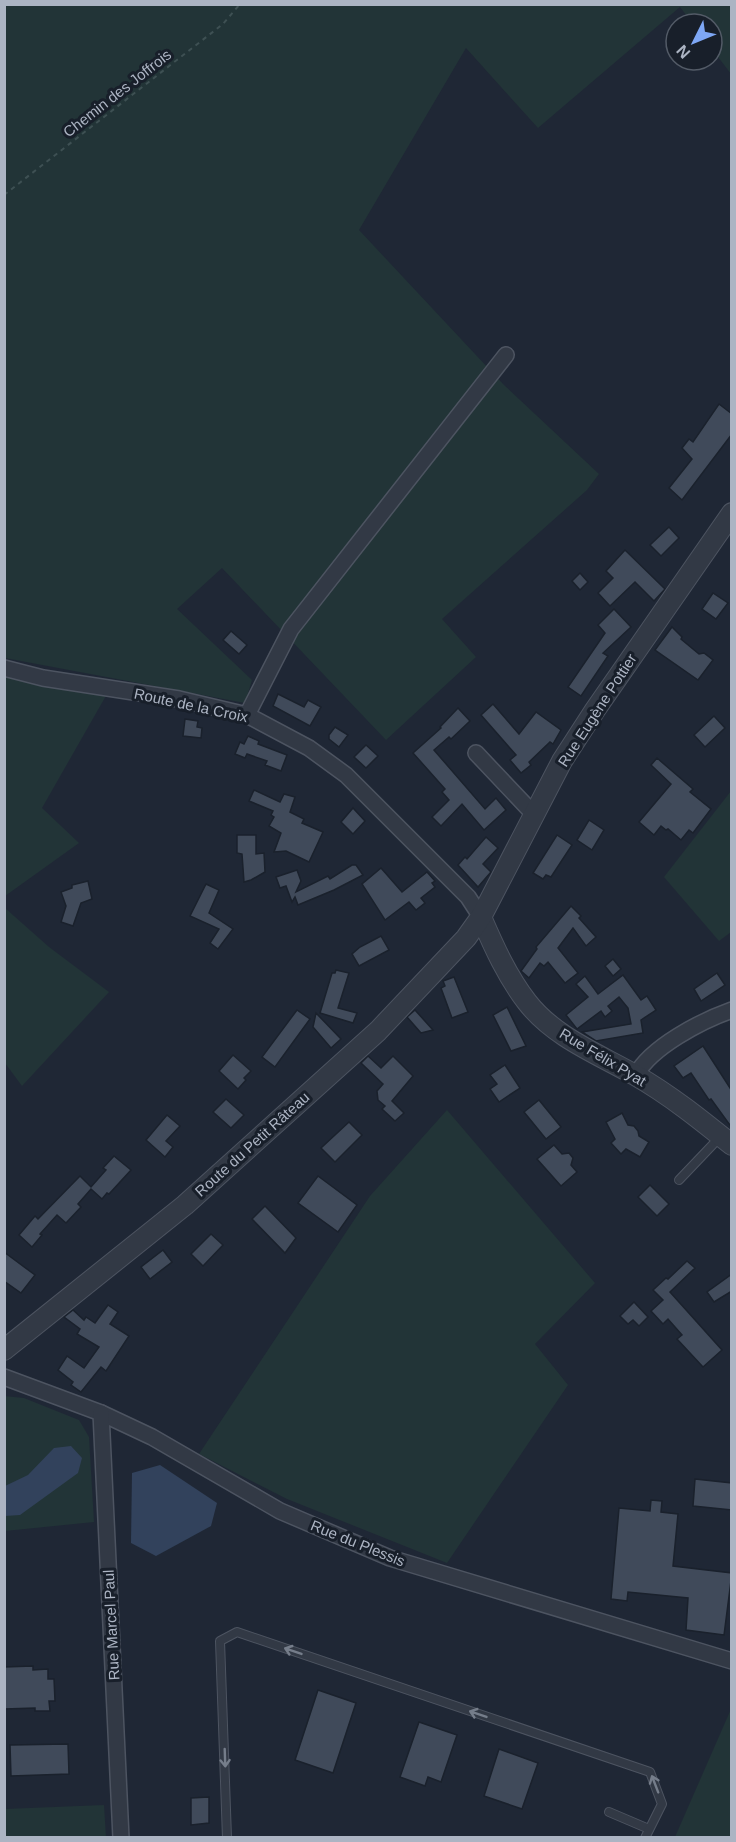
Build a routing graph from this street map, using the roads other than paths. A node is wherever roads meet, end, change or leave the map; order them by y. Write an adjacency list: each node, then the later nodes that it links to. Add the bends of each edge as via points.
1 (506, 355): 4 (street, via 291,629)
2 (732, 513): 6 (street, Rue Eugène Pottier, via 595,710)
3 (4, 669): 4 (street, Route de la Croix, via 179,699)
4 (247, 715): 7 (street, Route de la Croix, via 309,748 346,775 468,897)
5 (476, 753): 6 (street)
6 (535, 812): 7 (street, Rue Eugène Pottier)
7 (481, 917): 9 (street, Rue Félix Pyat, via 499,957 528,1003 550,1025); 12 (street, Route du Petit Râteau, via 378,1031 185,1204)
8 (732, 1010): 9 (street, via 660,1047 641,1065)
9 (636, 1076): 10 (street, Rue Félix Pyat, via 686,1107)
10 (726, 1141): 11 (lane)
11 (679, 1180)
12 (4, 1350)
13 (4, 1377): 14 (street, Rue du Plessis)
14 (101, 1413): 15 (street, Rue du Plessis, via 152,1437 280,1511 390,1558); 18 (street, Rue Marcel Paul)
15 (732, 1661)
16 (609, 1812): 17 (lane)
17 (649, 1829): 19 (lane, one-way to 19, via 662,1804 650,1772 237,1632 220,1641); 20 (lane)
18 (121, 1838)
19 (227, 1838)
20 (645, 1838)

